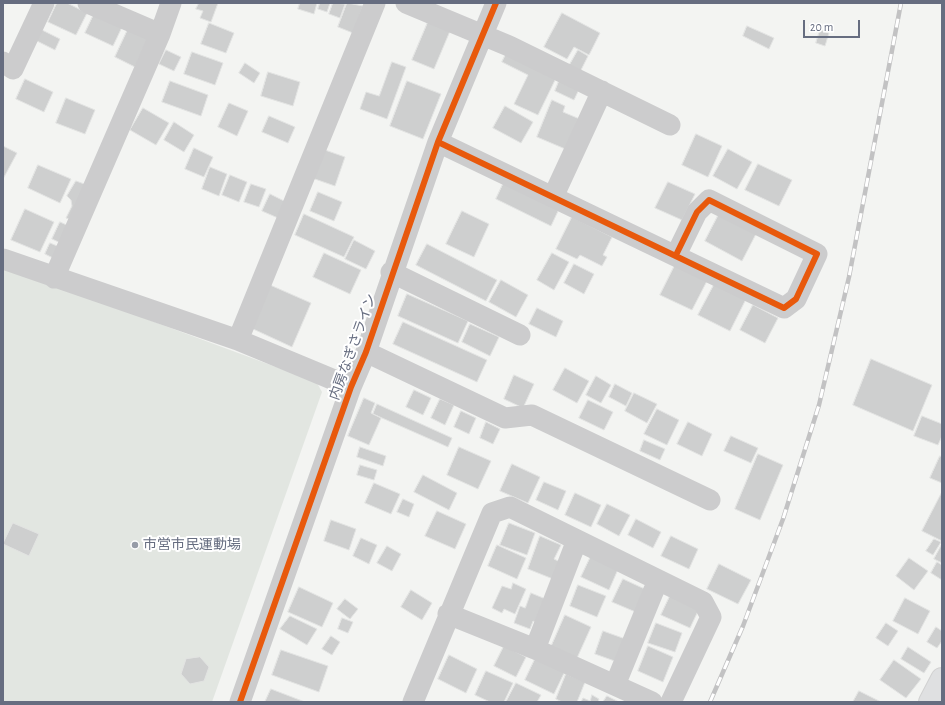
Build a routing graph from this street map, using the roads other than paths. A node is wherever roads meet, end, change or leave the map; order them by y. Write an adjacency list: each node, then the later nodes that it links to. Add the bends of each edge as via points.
1 (44, 3): 9 (street, via 13,68)
2 (88, 3): 7 (street)
3 (172, 3): 7 (street)
4 (375, 3): 19 (street)
5 (406, 3): 8 (street)
6 (496, 3): 8 (street, 内房なぎさライン)
7 (160, 34): 17 (street)
8 (483, 35): 10 (street); 12 (street, 内房なぎさライン)
9 (3, 62)
10 (602, 91): 11 (street); 13 (street)
11 (670, 125)
12 (438, 142): 13 (street); 16 (street, 内房なぎさライン)
13 (553, 197): 14 (street)
14 (676, 255): 14 (street, via 784,308 796,298 817,254 709,200 697,212)
15 (3, 259): 17 (street)
16 (391, 272): 18 (street); 20 (street, 内房なぎさライン)
17 (54, 278): 19 (street)
18 (520, 335)
19 (238, 340): 21 (street)
20 (366, 352): 21 (street, 内房なぎさライン); 22 (street, via 506,418 532,415)
21 (351, 387): 30 (street, 内房なぎさライン)
22 (710, 500)
23 (576, 540): 24 (street); 25 (street, via 510,507 492,513); 26 (street)
24 (658, 580): 28 (street); 32 (street, via 703,602 711,617)
25 (448, 614): 26 (street); 29 (street)
26 (535, 649): 28 (street)
27 (942, 679): 33 (main road)
28 (615, 685): 31 (street)
29 (418, 700)
30 (240, 702)
31 (652, 702)
32 (671, 702)
33 (930, 702)

